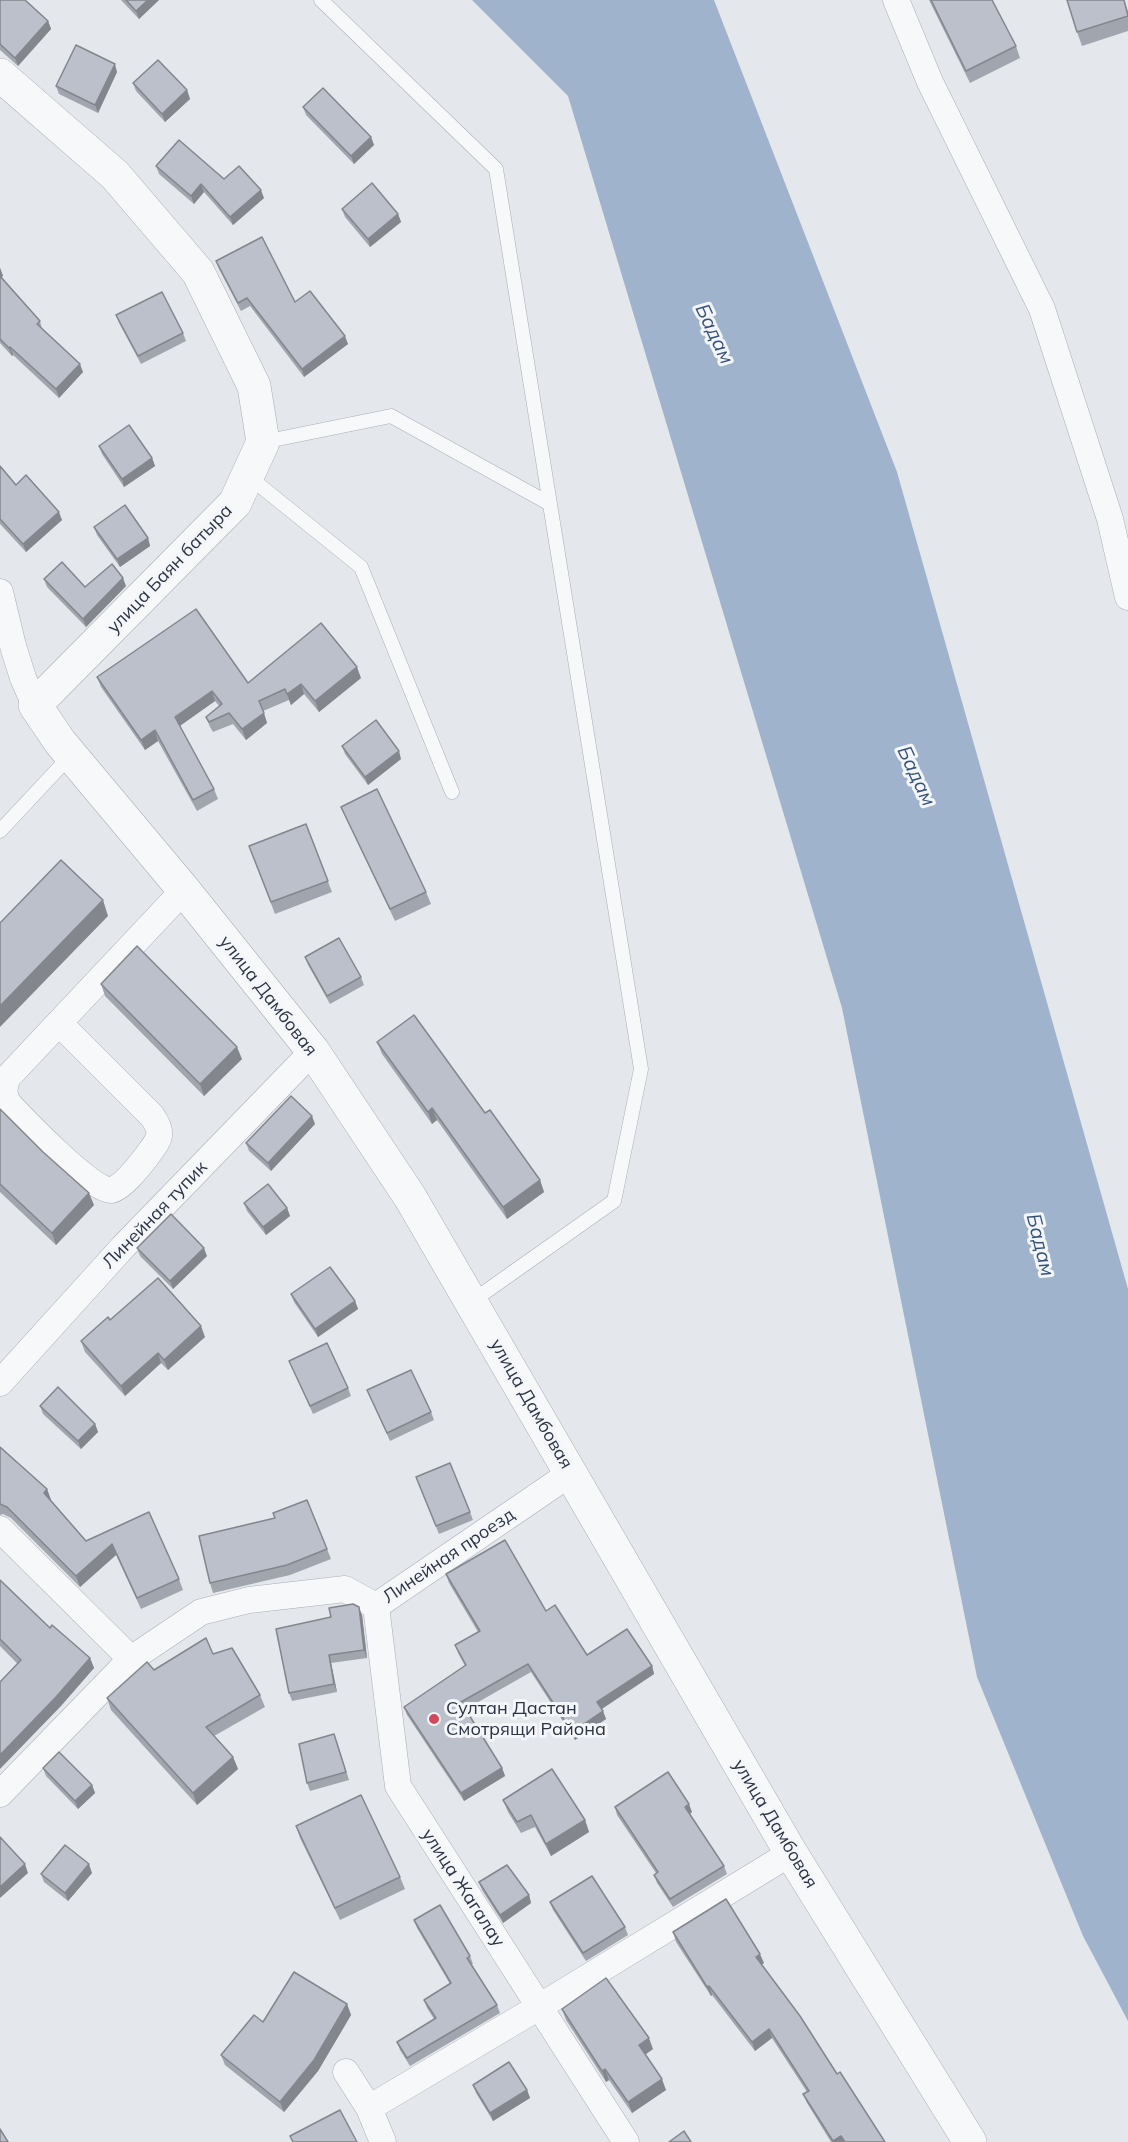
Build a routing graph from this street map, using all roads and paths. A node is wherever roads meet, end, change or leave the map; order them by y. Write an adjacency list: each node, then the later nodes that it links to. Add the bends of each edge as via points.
1 (321, 0): 6 (lane, via 496,169)
2 (896, 0): 8 (street, via 930,82 1042,309 1110,519)
3 (0, 75): 4 (street, via 115,174 198,272 254,386)
4 (263, 442): 5 (street, улица Баян батыра); 6 (lane, via 391,416)
5 (248, 476): 9 (street, улица Баян батыра, via 235,503); 11 (lane, via 361,567)
6 (550, 504): 17 (lane, via 640,1069 614,1201)
7 (0, 592): 9 (street, via 13,646)
8 (1128, 597)
9 (35, 705): 10 (street, улица Дамбовая)
10 (71, 754): 12 (lane); 13 (street, улица Дамбовая)
11 (452, 792)
12 (0, 831)
13 (184, 890): 14 (street); 15 (street, улица Дамбовая)
14 (59, 1023): 16 (street); 16 (street, via 160,1127 160,1138 142,1163 120,1185 103,1190 7,1102)
15 (313, 1051): 17 (street, улица Дамбовая, via 410,1197); 18 (street, Линейная тупик, via 123,1247)
16 (3, 1081)
17 (471, 1302): 19 (street, улица Дамбовая)
18 (0, 1383)
19 (571, 1473): 21 (street, Линейная проезд); 24 (street, улица Дамбовая)
20 (0, 1529): 22 (street)
21 (376, 1606): 22 (street, Линейная проезд, via 345,1588 249,1600 201,1612); 25 (street, улица Жагалау, via 398,1786)
22 (131, 1659): 23 (street, Линейная проезд)
23 (0, 1794)
24 (791, 1853): 25 (street); 30 (street, улица Дамбовая)
25 (539, 2007): 27 (street); 29 (street, улица Жагалау)
26 (346, 2072): 27 (street)
27 (369, 2108): 28 (street)
28 (383, 2142)
29 (626, 2142)
30 (970, 2142)

